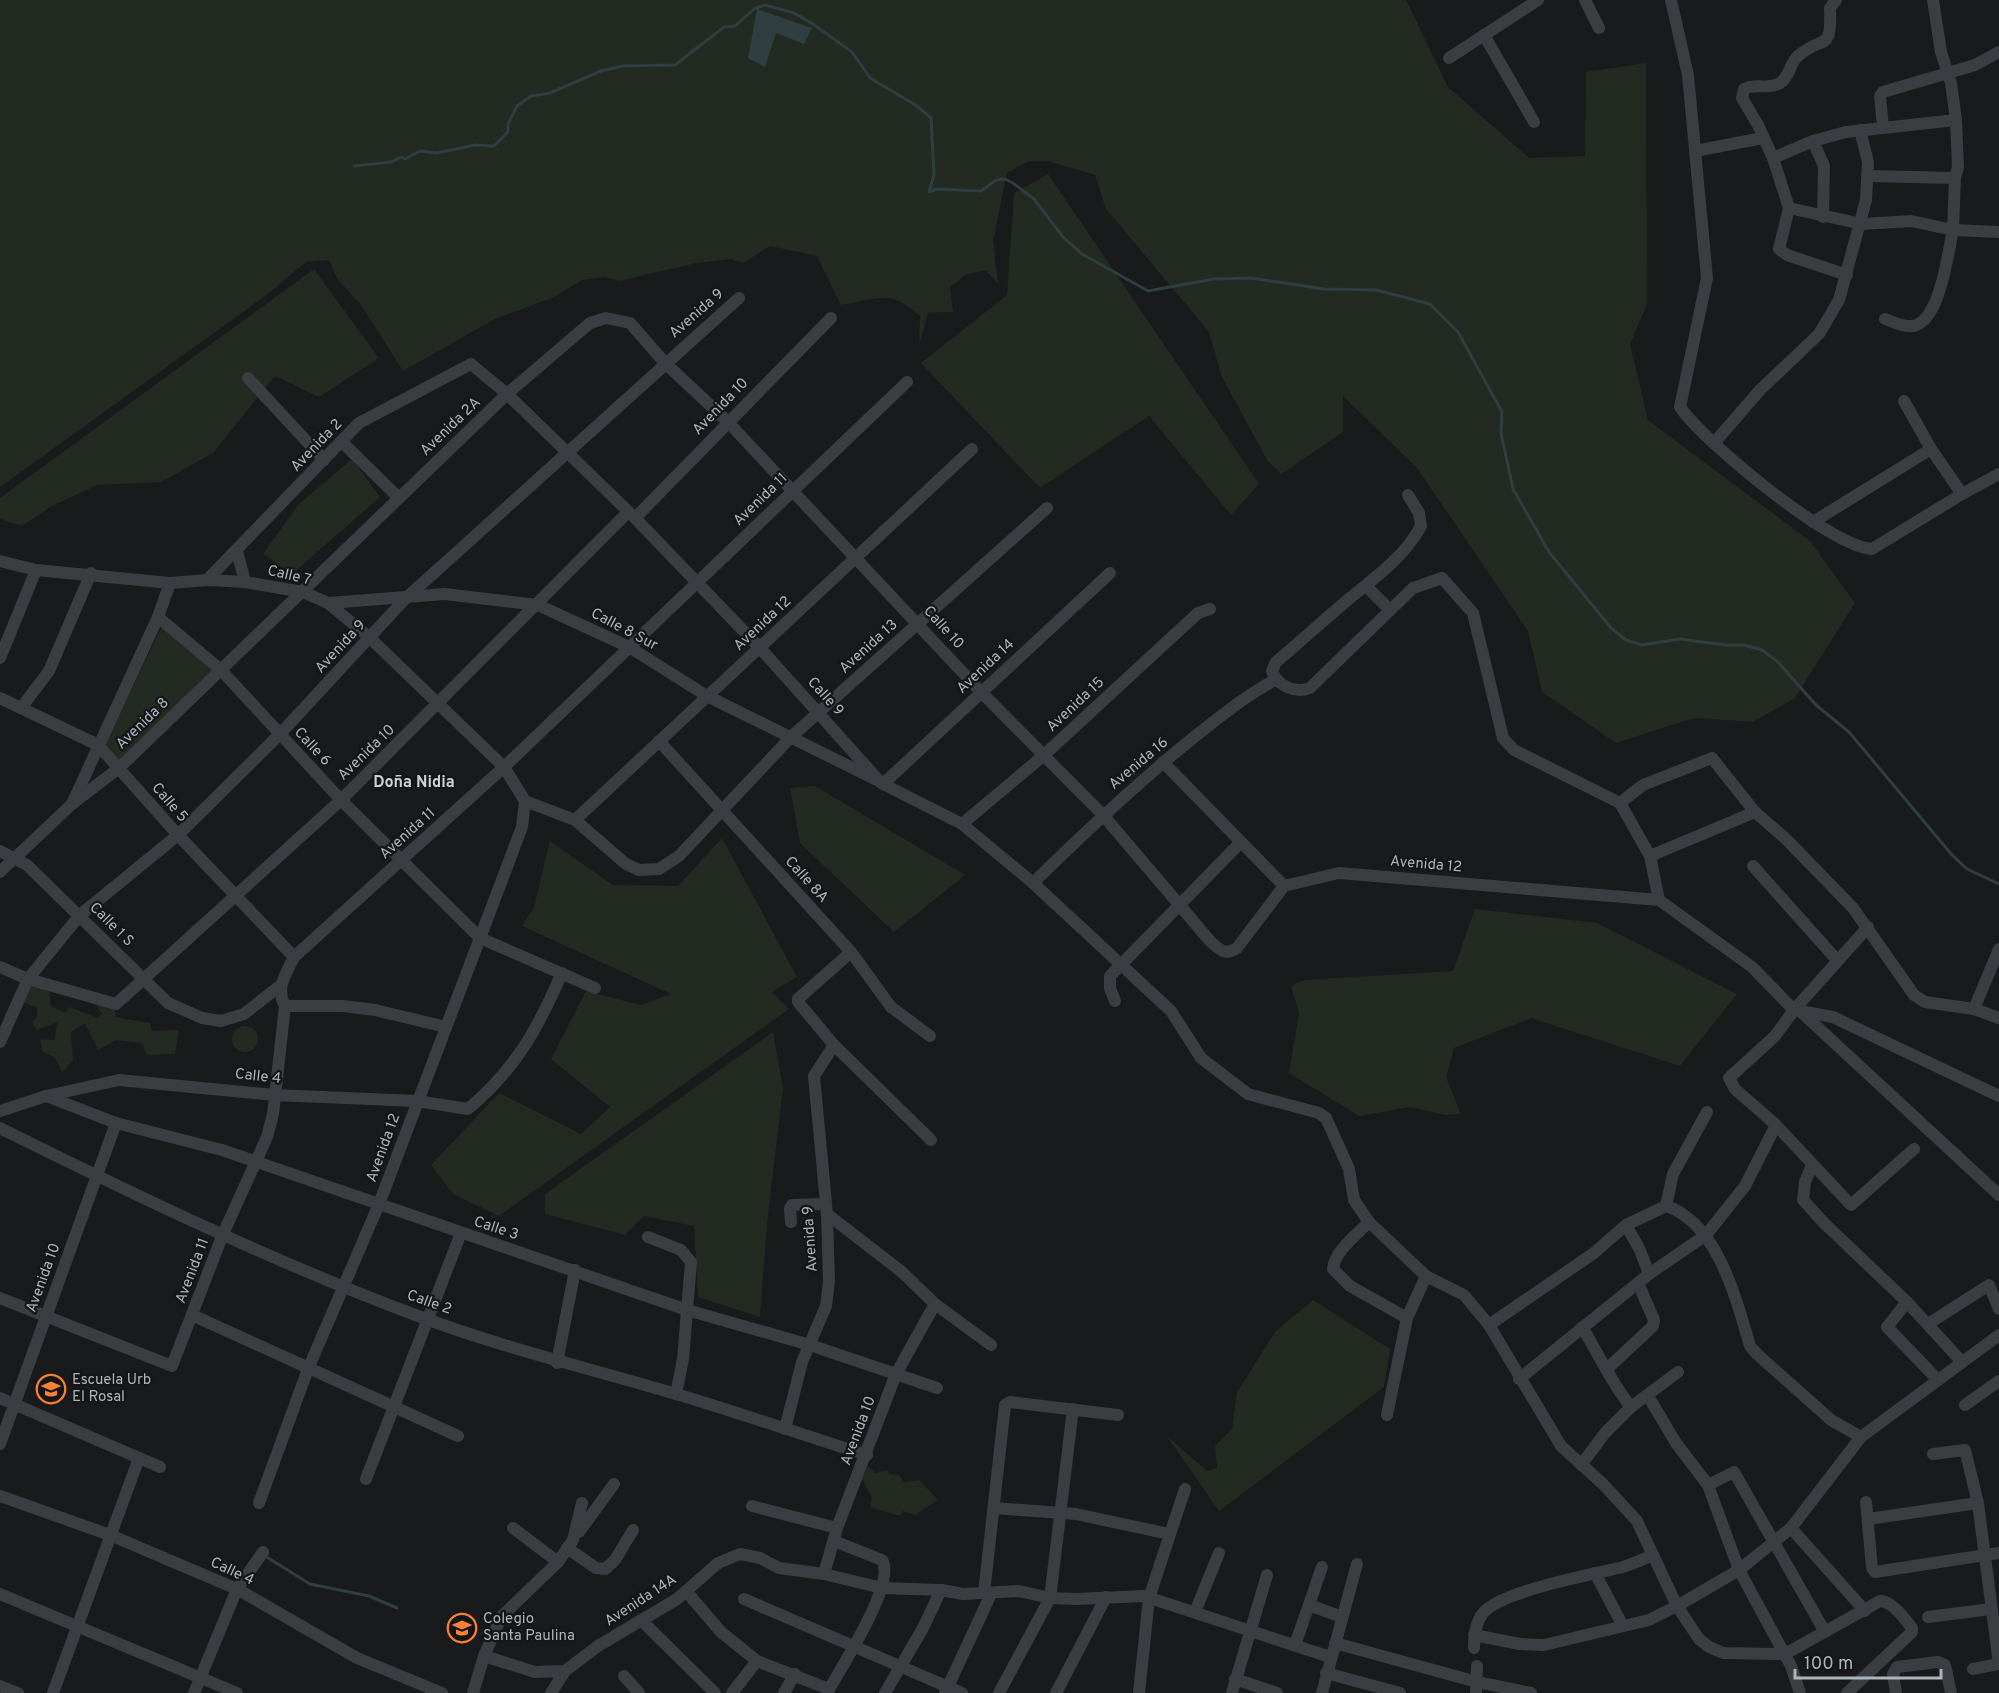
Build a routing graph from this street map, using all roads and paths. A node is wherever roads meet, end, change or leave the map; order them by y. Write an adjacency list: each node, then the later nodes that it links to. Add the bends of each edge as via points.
1 (1538, 0): 7 (street)
2 (1585, 0): 6 (street)
3 (1671, 0): 17 (street, via 1688,75)
4 (1836, 0): 15 (street, via 1830,8 1831,32 1826,40 1798,55 1781,83 1744,89 1742,98)
5 (1933, 0): 10 (street)
6 (1599, 28)
7 (1484, 35): 9 (street); 12 (street)
8 (1999, 52): 10 (street)
9 (1449, 58)
10 (1948, 74): 11 (street); 13 (street, via 1883,92)
11 (1956, 120): 13 (street); 20 (street, via 1958,166)
12 (1534, 122)
13 (1883, 127): 14 (street)
14 (1860, 130): 16 (street); 19 (street)
15 (1763, 138): 17 (street); 18 (street)
16 (1813, 141): 18 (street); 22 (street, via 1824,166)
17 (1695, 151): 39 (street, via 1707,278 1680,407)
18 (1773, 158): 21 (street)
19 (1868, 176): 20 (street); 23 (street)
20 (1954, 178): 24 (street)
21 (1789, 208): 22 (street); 26 (street, via 1779,249)
22 (1823, 217): 23 (street)
23 (1862, 224): 24 (street, via 1911,221); 26 (street)
24 (1953, 230): 25 (street); 29 (street, via 1941,287 1929,317 1909,327)
25 (1999, 232)
26 (1847, 275): 39 (street, via 1827,324 1760,390)
27 (739, 298): 31 (street, Avenida 9)
28 (831, 318): 37 (street, Avenida 10)
29 (1885, 319)
30 (635, 328): 31 (street, Calle 10); 35 (street, Avenida 2A, via 620,319 590,323)
31 (665, 363): 37 (street, Calle 10); 42 (street, Avenida 9)
32 (471, 364): 35 (street, Calle 9); 38 (street, Avenida 2, via 359,423)
33 (248, 378): 43 (street)
34 (907, 382): 45 (street, Avenida 11)
35 (507, 394): 42 (street, Calle 9); 48 (street, Avenida 2A)
36 (1904, 401): 41 (street)
37 (728, 422): 45 (street, Calle 10); 50 (street, Avenida 10)
38 (342, 442): 43 (street, Avenida 2); 48 (street)
39 (1714, 443): 51 (street, via 1743,472)
40 (972, 449): 53 (street, Avenida 12)
41 (1930, 449): 46 (street); 51 (street)
42 (568, 454): 50 (street, Calle 9); 64 (street, Avenida 9)
43 (324, 460): 52 (street, Avenida 2)
44 (1999, 474): 46 (street)
45 (792, 492): 53 (street, Calle 10); 61 (street, Avenida 11)
46 (1962, 494): 51 (street, via 1872,549 1862,549)
47 (1408, 495): 62 (street, via 1419,513 1421,526 1402,554)
48 (399, 498): 63 (street, Avenida 2A)
49 (1047, 508): 70 (street, Avenida 13)
50 (631, 515): 61 (street, Calle 9); 66 (street, Avenida 10)
51 (1813, 522)
52 (237, 550): 58 (street, Avenida 2); 59 (street)
53 (855, 558): 70 (street, Calle 10); 73 (street, Avenida 12)
54 (0, 561): 55 (street, Calle 7)
55 (36, 570): 56 (street, Calle 7); 74 (street)
56 (91, 573): 60 (street, Calle 7); 81 (street, via 49,670)
57 (1110, 573): 77 (street, Avenida 14)
58 (207, 580): 59 (street, Calle 7); 60 (street, Calle 7)
59 (245, 582): 63 (street, Calle 7)
60 (170, 583): 69 (street)
61 (696, 583): 72 (street, Avenida 11); 73 (street, Calle 9)
62 (1366, 586): 68 (street); 76 (street, via 1276,662 1272,671)
63 (303, 592): 65 (street, Calle 7); 75 (street, Avenida 8)
64 (405, 599): 65 (street, Calle 8 Sur); 66 (street, Calle 8 Sur, via 445,594); 71 (street, Avenida 9)
65 (328, 603): 71 (street, Calle 7)
66 (538, 605): 72 (street, Calle 8 Sur); 80 (street, Avenida 10)
67 (1210, 609): 87 (street, Avenida 15, via 1197,613)
68 (1389, 609): 76 (street, via 1310,688 1294,691); 94 (street, via 1413,588 1442,578 1473,613 1499,726 1508,745)
69 (158, 617): 75 (street, Calle 6); 86 (street)
70 (919, 623): 77 (street, Calle 10); 82 (street, Avenida 13)
71 (370, 638): 80 (street, Calle 7); 83 (street, Avenida 9)
72 (629, 647): 78 (street, Calle 8 Sur); 89 (street, Avenida 11)
73 (760, 648): 78 (street, Avenida 12); 82 (street, Calle 9)
74 (0, 658)
75 (221, 670): 83 (street, Calle 6); 90 (street, Avenida 8)
76 (1275, 680): 88 (street, Avenida 16, via 1250,693)
77 (981, 692): 87 (street, Calle 10); 91 (street, Avenida 14)
78 (707, 696): 84 (street, Calle 8 Sur); 85 (street, Avenida 12)
79 (0, 698): 81 (street, Calle 5)
80 (439, 704): 89 (street, Calle 7); 92 (street, Avenida 10)
81 (21, 708): 86 (street, Calle 5)
82 (819, 712): 84 (street, Avenida 13); 91 (street, Calle 9)
83 (280, 734): 92 (street, Calle 6); 101 (street, Avenida 9)
84 (791, 737): 91 (street, Calle 8 Sur); 96 (street, Avenida 13)
85 (659, 741): 96 (street, Calle 8A); 99 (street, Avenida 12)
86 (98, 745): 90 (street, Calle 5); 95 (street)
87 (1043, 756): 98 (street, Calle 10); 100 (street, Avenida 15)
88 (1163, 762): 98 (street, Avenida 16); 102 (street)
89 (504, 767): 93 (street, Calle 7); 106 (street, Avenida 11)
90 (119, 768): 95 (street, Avenida 8); 101 (street, Calle 5)
91 (882, 783): 100 (street, Calle 9)
92 (341, 800): 106 (street, Calle 6); 111 (street, Avenida 10)
93 (525, 801): 99 (street); 116 (street, Avenida 12, via 522,827)
94 (1620, 803): 97 (street, via 1643,785 1712,758); 104 (street)
95 (72, 804): 105 (street, Avenida 8)
96 (723, 810): 99 (street, Avenida 13, via 679,856 659,869 639,870 626,864); 118 (street, Calle 8A)
97 (1755, 812): 104 (street); 115 (street, via 1786,839)
98 (1102, 814): 109 (street, Avenida 16); 113 (street, Calle 10)
99 (574, 820)
100 (962, 824): 109 (street, Calle 9)
101 (178, 835): 111 (street, Calle 5); 114 (street, Avenida 9)
102 (1241, 842): 110 (street); 113 (street)
103 (0, 851): 105 (street, Calle 1 S)
104 (1650, 856): 112 (street)
105 (16, 857): 108 (street, Avenida 8); 114 (street, Calle 1 S)
106 (401, 860): 116 (street, Calle 6); 119 (street, Avenida 11)
107 (1754, 866): 120 (street)
108 (0, 872)
109 (1033, 883): 121 (street, Calle 9)
110 (1284, 886): 112 (street, Avenida 12, via 1339,873); 113 (street, Calle 10, via 1238,948 1230,952 1223,952 1210,941)
111 (237, 896): 119 (street, Calle 5); 125 (street, Avenida 10)
112 (1659, 900): 130 (street, via 1752,967)
113 (1180, 905): 121 (street)
114 (80, 915): 124 (street, Avenida 9); 125 (street, Calle 1 S)
115 (1868, 927): 120 (street); 131 (street, via 1914,995 1925,1002)
116 (480, 938): 123 (street, Calle 6); 133 (street, Avenida 12)
117 (1999, 950): 131 (street)
118 (851, 952): 134 (street, Calle 8A, via 891,1007); 136 (street, via 798,999 801,1008)
119 (294, 957): 126 (street, Avenida 11)
120 (1837, 960): 130 (street)
121 (1121, 963): 128 (street, via 1110,976); 156 (street, Calle 9, via 1171,1011 1201,1058 1248,1094 1326,1118 1348,1169 1354,1200)
122 (0, 967): 124 (street)
123 (562, 972): 127 (street, Calle 6); 140 (street, Calle 4, via 524,1051 468,1109)
124 (28, 979): 125 (street, Avenida 10, via 116,1004); 135 (street, Avenida 9)
125 (144, 980): 126 (street, Calle 1 S, via 168,1003 202,1018 221,1021 244,1014)
126 (281, 985): 129 (street, Avenida 11)
127 (595, 988)
128 (1115, 1001)
129 (285, 1006): 133 (street, via 375,1010); 137 (street, Avenida 11)
130 (1797, 1010): 139 (street, via 1833,1017); 144 (street, via 1729,1078); 151 (street)
131 (1974, 1010): 132 (street)
132 (1999, 1018)
133 (446, 1027): 140 (street, Avenida 12)
134 (930, 1036)
135 (0, 1042)
136 (834, 1045): 146 (street); 154 (street, Avenida 9, via 814,1076)
137 (274, 1095): 138 (street, Calle 4, via 119,1080); 140 (street, Calle 4); 148 (street, Avenida 11, via 267,1137)
138 (46, 1096): 141 (street, Calle 4); 143 (street, Calle 3)
139 (1999, 1096)
140 (417, 1101): 152 (street, Avenida 12)
141 (0, 1111)
142 (1707, 1112): 153 (street, via 1673,1174)
143 (116, 1123): 148 (street, Calle 3); 150 (street, Avenida 10)
144 (1776, 1125): 149 (street); 160 (street, via 1745,1186)
145 (0, 1128): 150 (street, Calle 2)
146 (931, 1140)
147 (1914, 1149): 149 (street, via 1851,1205)
148 (255, 1162): 152 (street, Calle 3); 159 (street, Avenida 11)
149 (1812, 1165): 168 (street, via 1803,1200)
150 (96, 1176): 159 (street, Calle 2); 173 (street, Avenida 10)
151 (1999, 1195)
152 (379, 1204): 158 (street, Calle 3); 166 (street, Avenida 12)
153 (1666, 1206): 157 (street); 160 (street, via 1680,1210)
154 (825, 1209): 155 (street, via 792,1205); 169 (street); 180 (street, Avenida 9, via 827,1298)
155 (791, 1222)
156 (1369, 1222): 164 (street); 174 (street, via 1333,1262 1333,1269 1350,1286)
157 (1626, 1225): 163 (street); 177 (street)
158 (460, 1233): 162 (street, Calle 3); 175 (street)
159 (223, 1234): 166 (street, Calle 2); 172 (street, Avenida 11)
160 (1706, 1235): 163 (street); 204 (street, via 1731,1284 1750,1346 1832,1420)
161 (648, 1237): 171 (street, via 687,1254 691,1262)
162 (575, 1270): 171 (street, Calle 3); 183 (street)
163 (1649, 1274): 165 (street)
164 (1426, 1276): 174 (street); 177 (street, via 1464,1296)
165 (1638, 1283): 178 (street); 184 (street, via 1653,1326)
166 (345, 1287): 175 (street, Calle 2); 185 (street, Avenida 12)
167 (0, 1298): 173 (street)
168 (1907, 1302): 176 (street); 189 (street, via 1887,1327)
169 (935, 1304): 181 (street); 187 (street, Avenida 10)
170 (1999, 1309): 176 (street, via 1989,1285)
171 (687, 1310): 180 (street, Calle 3); 192 (street)
172 (192, 1315): 173 (street, Avenida 11, via 172,1366); 185 (street)
173 (46, 1316): 195 (street, Avenida 10)
174 (1407, 1318): 201 (street)
175 (427, 1319): 183 (street, Calle 2); 198 (street)
176 (1928, 1324): 182 (street)
177 (1489, 1325): 188 (street)
178 (1582, 1327): 184 (street); 188 (street)
179 (1999, 1335): 182 (street)
180 (810, 1345): 187 (street, Calle 3); 202 (street, Avenida 9)
181 (991, 1345)
182 (1962, 1362): 189 (street)
183 (557, 1363): 192 (street, Calle 2)
184 (1608, 1368): 197 (street)
185 (308, 1369): 198 (street); 217 (street, Avenida 12)
186 (1678, 1372): 193 (street)
187 (896, 1374): 191 (street, Calle 3); 207 (street, Avenida 10)
188 (1520, 1379): 209 (street, via 1561,1446)
189 (1937, 1379): 204 (street)
190 (1999, 1381): 196 (street)
191 (937, 1388)
192 (676, 1394): 202 (street, Calle 2)
193 (1648, 1396): 197 (street); 213 (street, via 1676,1443)
194 (0, 1398): 195 (street)
195 (15, 1404): 205 (street, Avenida 10); 208 (street)
196 (1965, 1405)
197 (1631, 1407): 209 (street)
198 (395, 1409): 203 (street); 211 (street)
199 (1073, 1409): 200 (street); 221 (street, via 1010,1402 1005,1405); 222 (street)
200 (1118, 1415)
201 (1387, 1415)
202 (785, 1429): 207 (street, Calle 2)
203 (458, 1436)
204 (1861, 1437): 226 (street)
205 (0, 1444)
206 (1932, 1454): 219 (street, via 1965,1450)
207 (867, 1455): 225 (street, Avenida 10)
208 (139, 1458): 210 (street); 229 (street)
209 (1581, 1465): 236 (street, via 1637,1521)
210 (160, 1467)
211 (366, 1479)
212 (614, 1484): 232 (street)
213 (1708, 1485): 231 (street, via 1734,1472); 241 (street)
214 (1185, 1489): 228 (street)
215 (0, 1496): 229 (street, Calle 4)
216 (1866, 1502): 223 (street)
217 (259, 1503)
218 (582, 1503): 232 (street)
219 (1978, 1503): 223 (street); 237 (street)
220 (752, 1506): 225 (street)
221 (994, 1508): 222 (street); 249 (street)
222 (1061, 1513): 228 (street); 252 (street)
223 (1868, 1519): 237 (street, via 1875,1572)
224 (513, 1528): 238 (street)
225 (837, 1528): 230 (street, Avenida 10)
226 (1791, 1528): 231 (street); 258 (street)
227 (633, 1530): 232 (street, via 605,1569 596,1568)
228 (1169, 1534): 253 (street)
229 (110, 1535): 246 (street, Calle 4); 263 (street)
230 (834, 1541): 243 (street, Avenida 10); 245 (street, via 882,1560)
231 (1772, 1543): 241 (street); 266 (street)
232 (570, 1544): 238 (street)
233 (262, 1552): 246 (street)
234 (1219, 1553): 259 (street)
235 (1999, 1553): 237 (street)
236 (1653, 1555): 242 (street); 256 (street)
237 (1983, 1556): 257 (street)
238 (558, 1562): 271 (street, via 501,1617)
239 (1357, 1564): 260 (street)
240 (1322, 1567): 255 (street)
241 (1739, 1570): 256 (street); 270 (street)
242 (1595, 1573): 264 (street); 264 (street, via 1488,1608 1481,1615 1474,1641 1544,1645)
243 (824, 1575): 245 (street, Avenida 14A); 248 (street, Avenida 14A, via 779,1568 740,1554 718,1563)
244 (1267, 1575): 265 (street)
245 (882, 1588): 247 (street, Avenida 14A); 269 (street)
246 (237, 1589): 280 (street); 290 (street, Calle 4, via 357,1658)
247 (941, 1590): 249 (street, Avenida 14A); 275 (street)
248 (687, 1591): 262 (street, Avenida 14A); 273 (street, via 721,1632)
249 (988, 1593): 252 (street, Avenida 14A, via 1019,1591); 284 (street)
250 (0, 1594): 263 (street)
251 (1106, 1597): 252 (street, Avenida 14A); 253 (street, Avenida 14A); 299 (street)
252 (1050, 1598): 298 (street)
253 (1149, 1598): 259 (street, Avenida 14A); 300 (street)
254 (744, 1599): 269 (street)
255 (1309, 1605): 260 (street); 268 (street)
256 (1677, 1606): 264 (street, via 1649,1620); 270 (street, via 1709,1647 1723,1653)
257 (1991, 1610): 261 (street); 276 (street, via 1999,1664)
258 (1865, 1611): 266 (street); 307 (street, via 1883,1600 1902,1615 1912,1630)
259 (1195, 1612): 265 (street, Avenida 14A)
260 (1342, 1617): 267 (street)
261 (1928, 1617)
262 (641, 1620): 277 (street, Avenida 14A); 293 (street)
263 (77, 1624): 280 (street); 287 (street)
264 (1623, 1626)
265 (1249, 1631): 268 (street, Avenida 14A); 281 (street)
266 (1824, 1632): 270 (street)
267 (1335, 1643): 272 (street); 283 (street)
268 (1295, 1645): 272 (street, Avenida 14A)
269 (854, 1646): 275 (street); 285 (street)
270 (1785, 1654): 306 (street)
271 (484, 1656): 277 (street, via 535,1672); 291 (street)
272 (1330, 1657): 278 (street)
273 (757, 1661): 279 (street); 294 (street)
274 (1477, 1666): 283 (street)
275 (901, 1667): 284 (street); 296 (street)
276 (1973, 1669)
277 (565, 1671): 292 (street)
278 (1326, 1673): 303 (street); 304 (street)
279 (795, 1674): 285 (street); 295 (street)
280 (200, 1677): 288 (street); 289 (street)
281 (1235, 1679): 301 (street); 302 (street)
282 (0, 1686): 286 (street)
283 (1476, 1688): 305 (street)
284 (947, 1690): 297 (street)
285 (828, 1691)
286 (18, 1693)
287 (52, 1693)
288 (194, 1693)
289 (237, 1693)
290 (442, 1693)
291 (473, 1693)
292 (551, 1693)
293 (715, 1693)
294 (732, 1693)
295 (784, 1693)
296 (885, 1693)
297 (962, 1693)
298 (999, 1693)
299 (1056, 1693)
300 (1139, 1693)
301 (1232, 1693)
302 (1277, 1693)
303 (1322, 1693)
304 (1400, 1693)
305 (1531, 1693)
306 (1800, 1693)
307 (1847, 1693)
308 (1896, 1693): 309 (street, via 1893,1674 1897,1667 1938,1662 1945,1665)
309 (1950, 1693)

